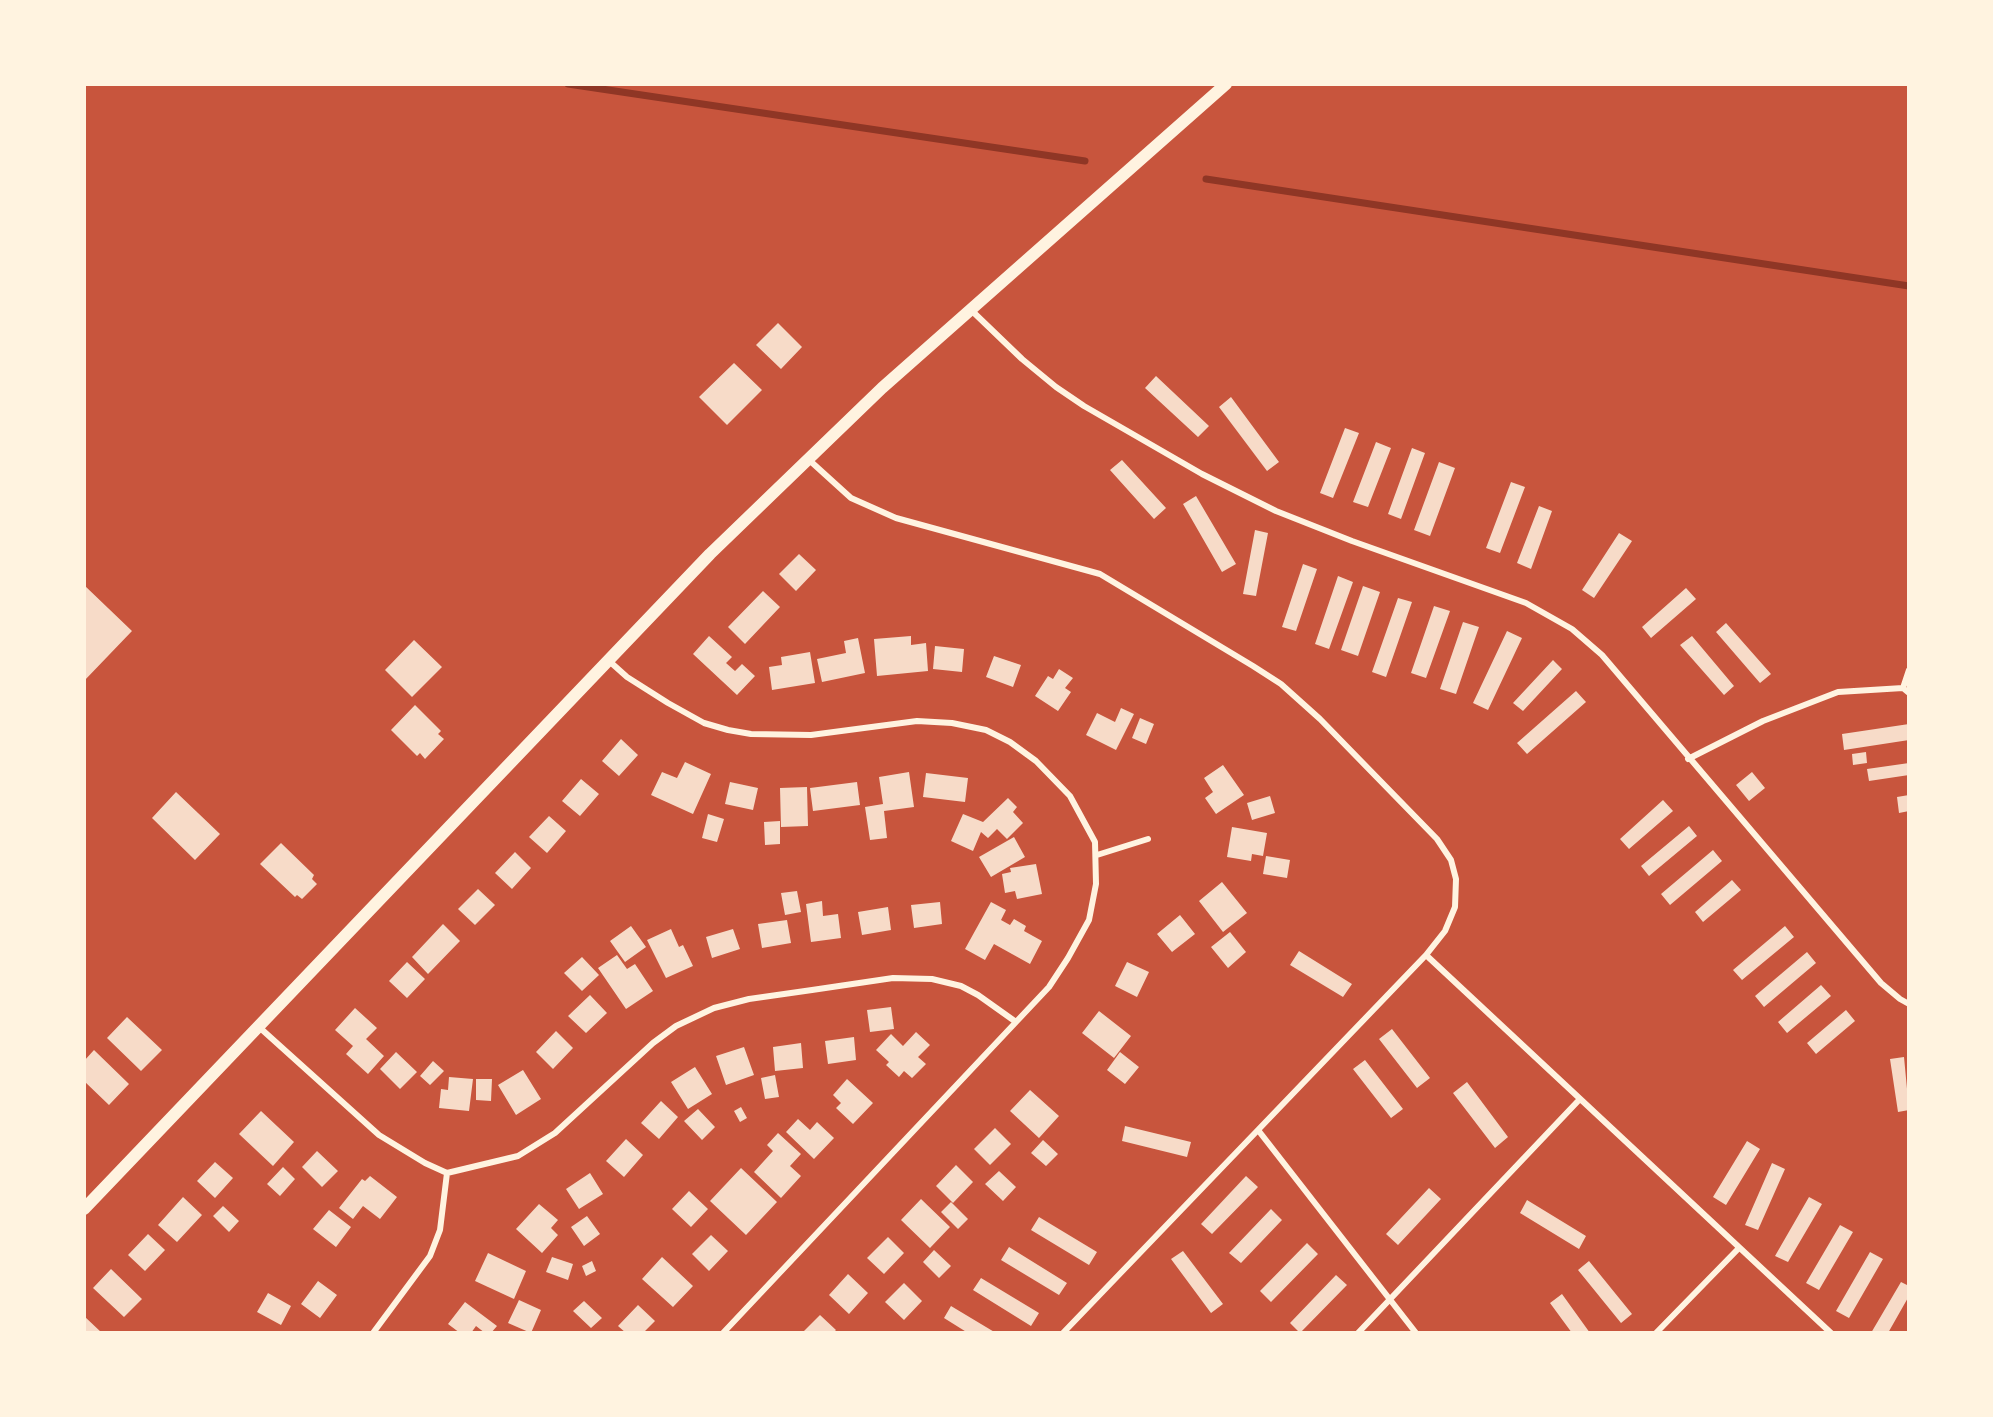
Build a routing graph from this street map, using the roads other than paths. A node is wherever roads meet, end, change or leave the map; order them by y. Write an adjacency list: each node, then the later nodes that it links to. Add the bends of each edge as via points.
1 (1226, 84): 2 (main road)
2 (970, 309): 3 (main road); 8 (street, via 1056,387 1202,474 1276,511 1526,603 1553,617 1602,655)
3 (808, 459): 4 (main road); 11 (street, via 851,498 896,518 1100,574 1281,684 1437,839 1451,860 1456,879 1455,907 1445,931)
4 (608, 659): 10 (street, via 627,677 704,723 751,735 811,735 917,721 986,730 1036,761 1070,796 1086,821); 14 (main road)
5 (1909, 670): 6 (street)
6 (1903, 688): 7 (street); 8 (street, via 1838,692 1763,721)
7 (1909, 693)
8 (1689, 759): 12 (street, via 1881,983)
9 (1149, 839): 10 (street)
10 (1096, 855): 13 (street, via 1089,920 1048,987)
11 (1426, 956): 15 (street); 16 (street)
12 (1909, 1004)
13 (1016, 1022): 17 (street, via 978,995 932,978 893,978 749,999 676,1026 629,1062 555,1133 518,1156); 22 (street)
14 (258, 1026): 17 (street, via 379,1135); 18 (main road)
15 (1579, 1100): 19 (street); 20 (street)
16 (1258, 1130): 20 (street); 23 (street)
17 (447, 1173): 21 (street, via 440,1230 430,1256)
18 (84, 1209)
19 (1739, 1248): 26 (street); 27 (street)
20 (1389, 1300): 24 (street); 25 (street)
21 (373, 1333)
22 (723, 1333)
23 (1063, 1333)
24 (1358, 1333)
25 (1416, 1333)
26 (1656, 1333)
27 (1831, 1333)

